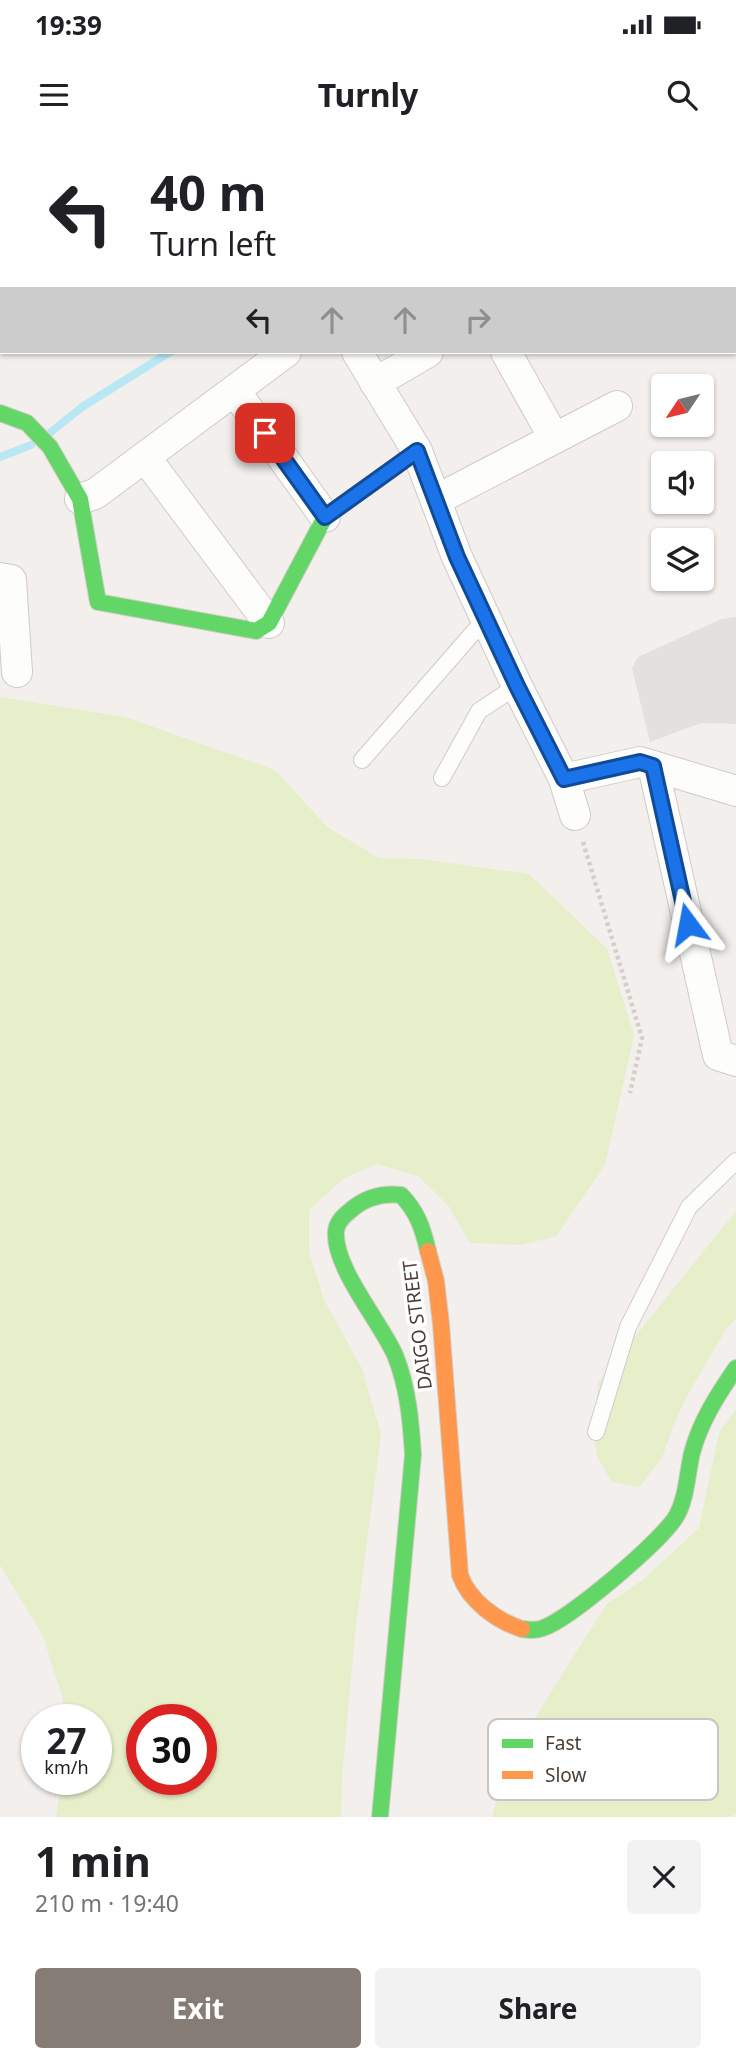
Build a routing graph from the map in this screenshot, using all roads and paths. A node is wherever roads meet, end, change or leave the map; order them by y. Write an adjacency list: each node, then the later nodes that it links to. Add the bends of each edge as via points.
1 (283, 354): 6 (street)
2 (358, 354): 5 (street)
3 (425, 354): 5 (street)
4 (507, 354): 9 (street)
5 (375, 383): 10 (street)
6 (234, 391): 11 (street); 14 (street)
7 (617, 406): 9 (street)
8 (0, 413): 12 (main road, via 27,423 50,447)
9 (554, 438): 13 (street)
10 (417, 451): 13 (street); 14 (main road)
11 (145, 457): 12 (street); 17 (street)
12 (80, 499): 17 (main road, via 98,602 256,631)
13 (436, 500): 16 (street)
14 (325, 517): 17 (main road)
15 (0, 578): 18 (street, via 11,580)
16 (486, 618): 19 (street); 20 (lane)
17 (269, 624)
18 (17, 672)
19 (517, 686): 22 (lane, via 479,711); 23 (street)
20 (362, 760)
21 (653, 766): 23 (street, via 640,762); 24 (street); 26 (street, via 718,1055)
22 (442, 778)
23 (564, 779): 25 (street)
24 (736, 791)
25 (575, 815): 27 (path, via 642,1038)
26 (736, 1062)
27 (630, 1093)
28 (736, 1161): 30 (lane, via 689,1207 628,1328)
29 (736, 1368): 31 (main road, DAIGO STREET, via 702,1424 674,1520 656,1541 574,1609 541,1629 522,1628 484,1608 462,1580 441,1324 422,1226 401,1195 388,1193 361,1202 341,1219 336,1230 338,1247 394,1353 407,1388 411,1422 413,1455)
30 (596, 1432)
31 (380, 1817)

